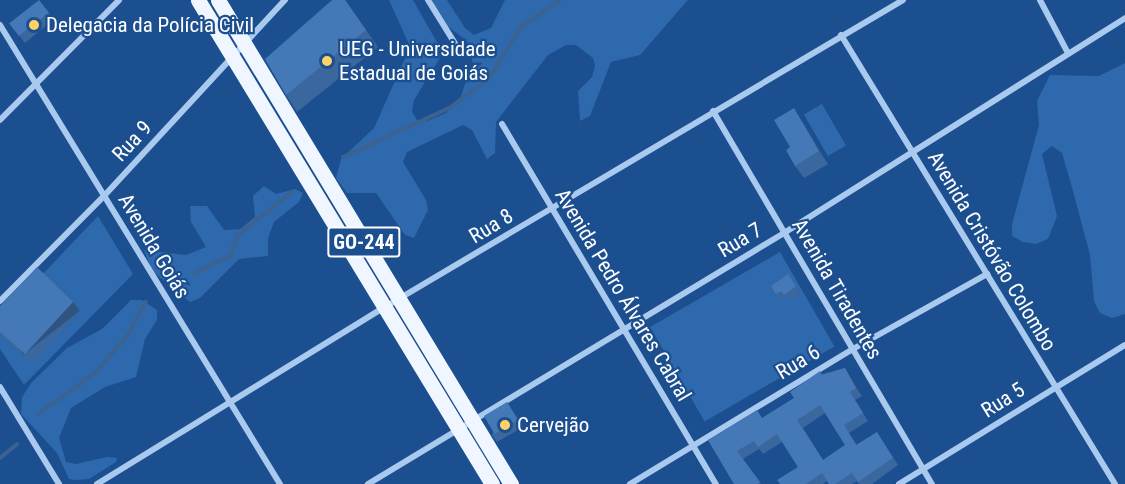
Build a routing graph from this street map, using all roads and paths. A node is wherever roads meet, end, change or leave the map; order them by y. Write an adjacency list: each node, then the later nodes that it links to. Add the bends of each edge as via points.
1 (119, 0): 15 (street)
2 (198, 0): 14 (main road, GO-244)
3 (218, 0): 11 (main road, GO-244)
4 (285, 0): 11 (street, Rua 9)
5 (428, 0): 12 (street)
6 (903, 0): 10 (street, Rua 8)
7 (1040, 0): 13 (street)
8 (1125, 18): 13 (street, Rua 7)
9 (0, 25): 15 (street, Avenida Goiás)
10 (842, 35): 16 (street, Rua 8); 19 (street, Avenida Cristóvão Colombo)
11 (245, 45): 14 (street, Rua 9); 20 (main road, GO-244)
12 (459, 50)
13 (1068, 53): 19 (street, Rua 7)
14 (232, 58): 21 (main road, GO-244); 22 (street, Rua 9)
15 (36, 83): 17 (street); 22 (street, Avenida Goiás)
16 (713, 111): 23 (street, Rua 8); 24 (street, Avenida Tiradentes)
17 (0, 120)
18 (502, 123): 23 (street, Avenida Pedro Álvares Cabral)
19 (911, 150): 24 (street, Rua 7); 25 (street, Avenida Cristóvão Colombo)
20 (318, 165): 21 (main road); 26 (main road, GO-244)
21 (304, 175): 28 (main road, GO-244)
22 (104, 196): 27 (street, Rua 9); 34 (street, Avenida Goiás)
23 (552, 209): 26 (street, Rua 8); 29 (street, Avenida Pedro Álvares Cabral)
24 (784, 233): 29 (street, Rua 7); 31 (street, Avenida Tiradentes)
25 (987, 274): 31 (street, Rua 6); 33 (street, Avenida Cristóvão Colombo)
26 (399, 299): 28 (street, Rua 8); 35 (main road, GO-244)
27 (0, 301)
28 (385, 307): 34 (street, Rua 8); 36 (main road, GO-244)
29 (624, 329): 35 (street, Rua 7); 37 (street, Avenida Pedro Álvares Cabral)
30 (1125, 345): 33 (street, Rua 5)
31 (853, 349): 37 (street, Rua 6); 38 (street, Avenida Tiradentes)
32 (0, 387): 39 (street)
33 (1056, 387): 38 (street, Rua 5); 49 (street, Avenida Cristóvão Colombo)
34 (230, 402): 40 (street, Rua 8); 41 (street, Avenida Goiás)
35 (473, 421): 36 (street, Rua 7); 44 (main road, GO-244)
36 (459, 429): 42 (street, Rua 7); 43 (main road, GO-244)
37 (693, 446): 45 (street, Rua 6); 46 (street, Avenida Pedro Álvares Cabral)
38 (923, 469): 47 (street, Rua 5); 48 (street, Avenida Tiradentes)
39 (59, 484)
40 (97, 484)
41 (280, 484)
42 (368, 484)
43 (492, 484)
44 (511, 484)
45 (630, 484)
46 (716, 484)
47 (899, 484)
48 (932, 484)
49 (1115, 484)

